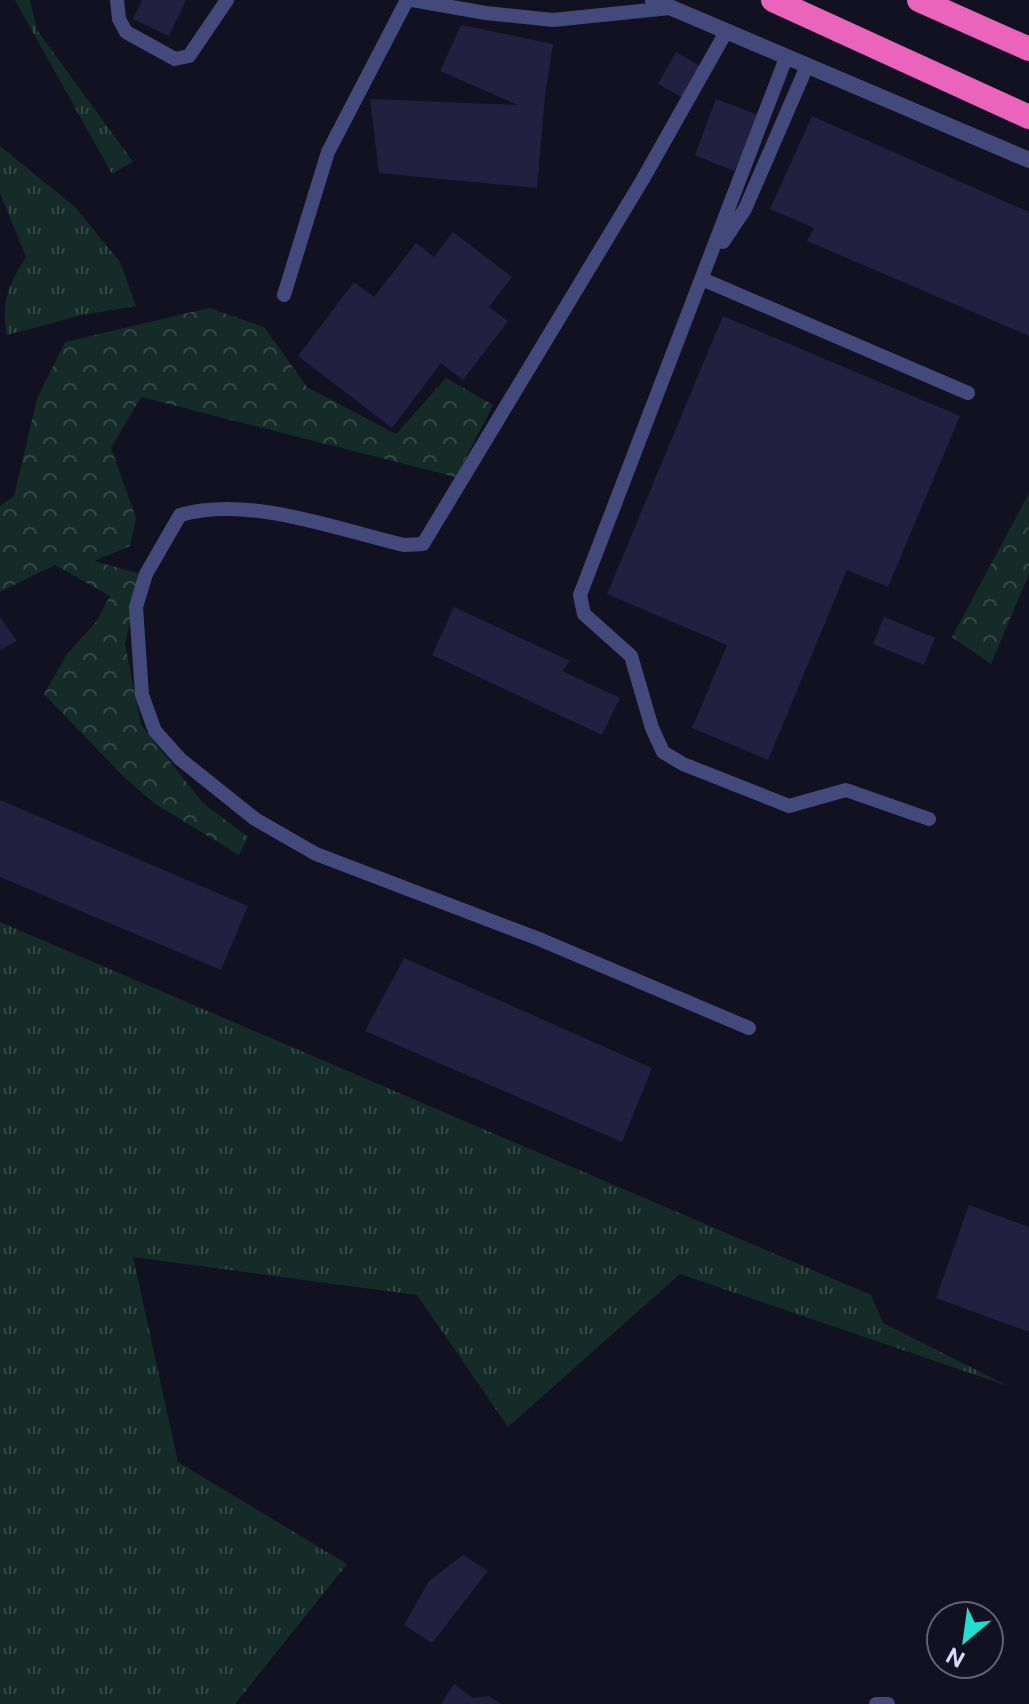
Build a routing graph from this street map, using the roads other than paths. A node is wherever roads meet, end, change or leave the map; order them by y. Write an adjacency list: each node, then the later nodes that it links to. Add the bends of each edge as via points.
1 (117, 0): 2 (lane, via 126,32 175,59 189,56)
2 (227, 0)
3 (410, 0): 7 (lane, via 553,20); 16 (lane, via 328,152)
4 (653, 0): 7 (street)
5 (773, 0): 12 (highway)
6 (919, 0): 9 (highway)
7 (670, 8): 8 (street)
8 (726, 32): 10 (street); 19 (lane, via 423,544 404,545 263,510 194,511 180,515 146,574 136,607 142,695 155,731 180,759 255,819 316,854 539,939)
9 (1029, 49)
10 (786, 58): 11 (street); 14 (lane)
11 (807, 66): 13 (street); 14 (lane, via 745,209)
12 (1029, 117)
13 (1029, 160)
14 (709, 262): 15 (lane)
15 (702, 279): 17 (lane); 18 (lane, via 580,595 584,614 631,656 663,752 683,764 789,806 846,790)
16 (284, 295)
17 (968, 393)
18 (929, 819)
19 (749, 1028)
20 (876, 1704): 21 (lane)
21 (888, 1704)

